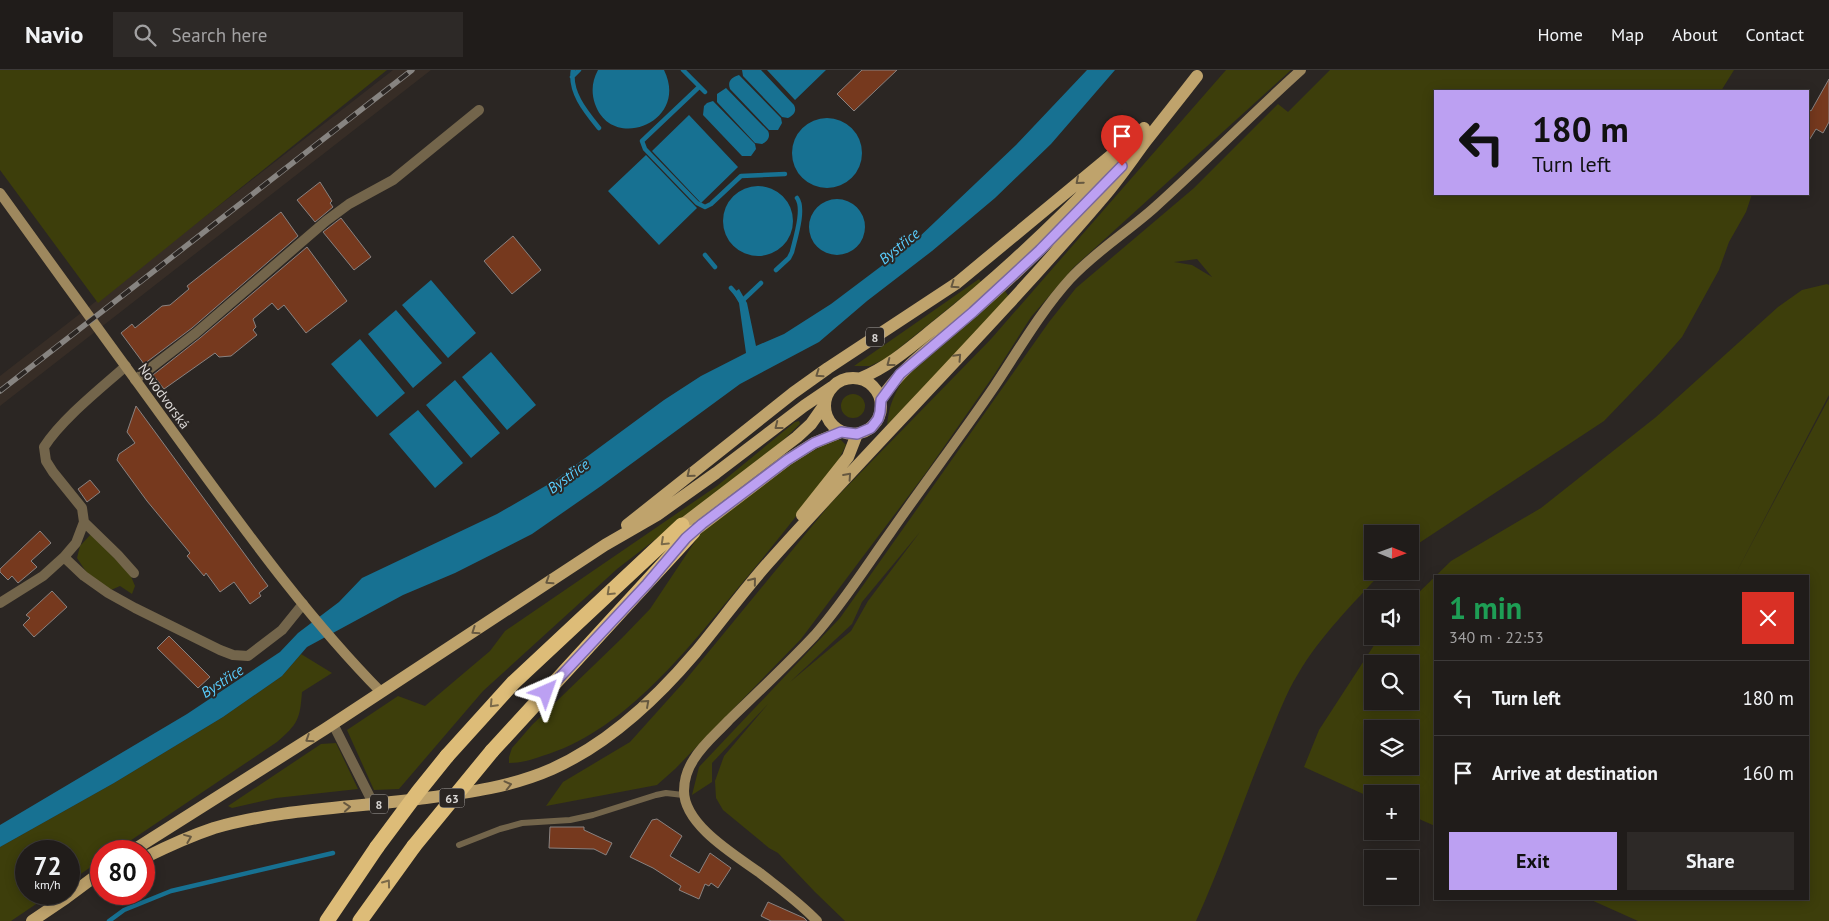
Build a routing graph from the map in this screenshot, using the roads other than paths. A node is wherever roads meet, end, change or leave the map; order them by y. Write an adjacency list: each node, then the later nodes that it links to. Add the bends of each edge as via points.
1 (1301, 70): 24 (street, via 1177,187 1094,256 1065,285 837,610 694,758 684,783)
2 (1200, 73): 4 (main road, 8)
3 (479, 110): 8 (street, via 393,180 348,204 326,221 196,333)
4 (1145, 135): 7 (main road, one-way to 7, via 1007,267 889,364); 10 (main road, via 1040,250 900,374); 16 (main road, 8, one-way to 16, via 957,283 793,393); 18 (main road, 8, one-way to 4, via 1062,245 1114,185)
5 (0, 193): 6 (street, Novodvorská)
6 (126, 366): 8 (street, Novodvorská); 14 (street, via 73,414 44,447 46,461 82,508)
7 (861, 378): 9 (main road, via 842,379); 10 (main road, via 877,390)
8 (135, 380): 21 (street, Novodvorská)
9 (832, 387): 11 (main road); 16 (main road, one-way to 16, via 670,506)
10 (881, 400): 13 (main road, via 875,424)
11 (825, 404): 12 (main road, via 827,418); 15 (main road, 63, via 797,437)
12 (841, 432): 13 (main road); 15 (main road, 63, via 814,443)
13 (857, 434): 18 (main road, via 844,463)
14 (84, 522): 17 (street, via 76,543); 19 (street)
15 (687, 528): 31 (highway, 63, one-way to 31, bridge, via 513,683 418,792); 32 (highway, 63, one-way to 15, bridge, via 414,846 492,751)
16 (605, 545): 22 (main road, 8, one-way to 22)
17 (64, 557): 20 (street, via 43,576); 21 (street, via 84,576 135,608 233,655 248,656 255,652)
18 (767, 564): 25 (main road, 8, one-way to 18, via 504,786 531,778 578,756 609,735 667,684)
19 (134, 573)
20 (0, 604)
21 (306, 608): 22 (street, Novodvorská)
22 (381, 692): 23 (main road, 8)
23 (333, 724): 25 (street); 26 (main road, 8, one-way to 26)
24 (684, 795): 27 (lane, via 656,795 570,820 522,823); 33 (street, via 690,812 710,836 762,874)
25 (374, 805): 28 (main road, 8, one-way to 25, via 201,833 233,824 300,812)
26 (149, 840)
27 (459, 845)
28 (155, 853)
29 (56, 905): 30 (main road)
30 (32, 921)
31 (327, 921)
32 (360, 921)
33 (817, 921)

